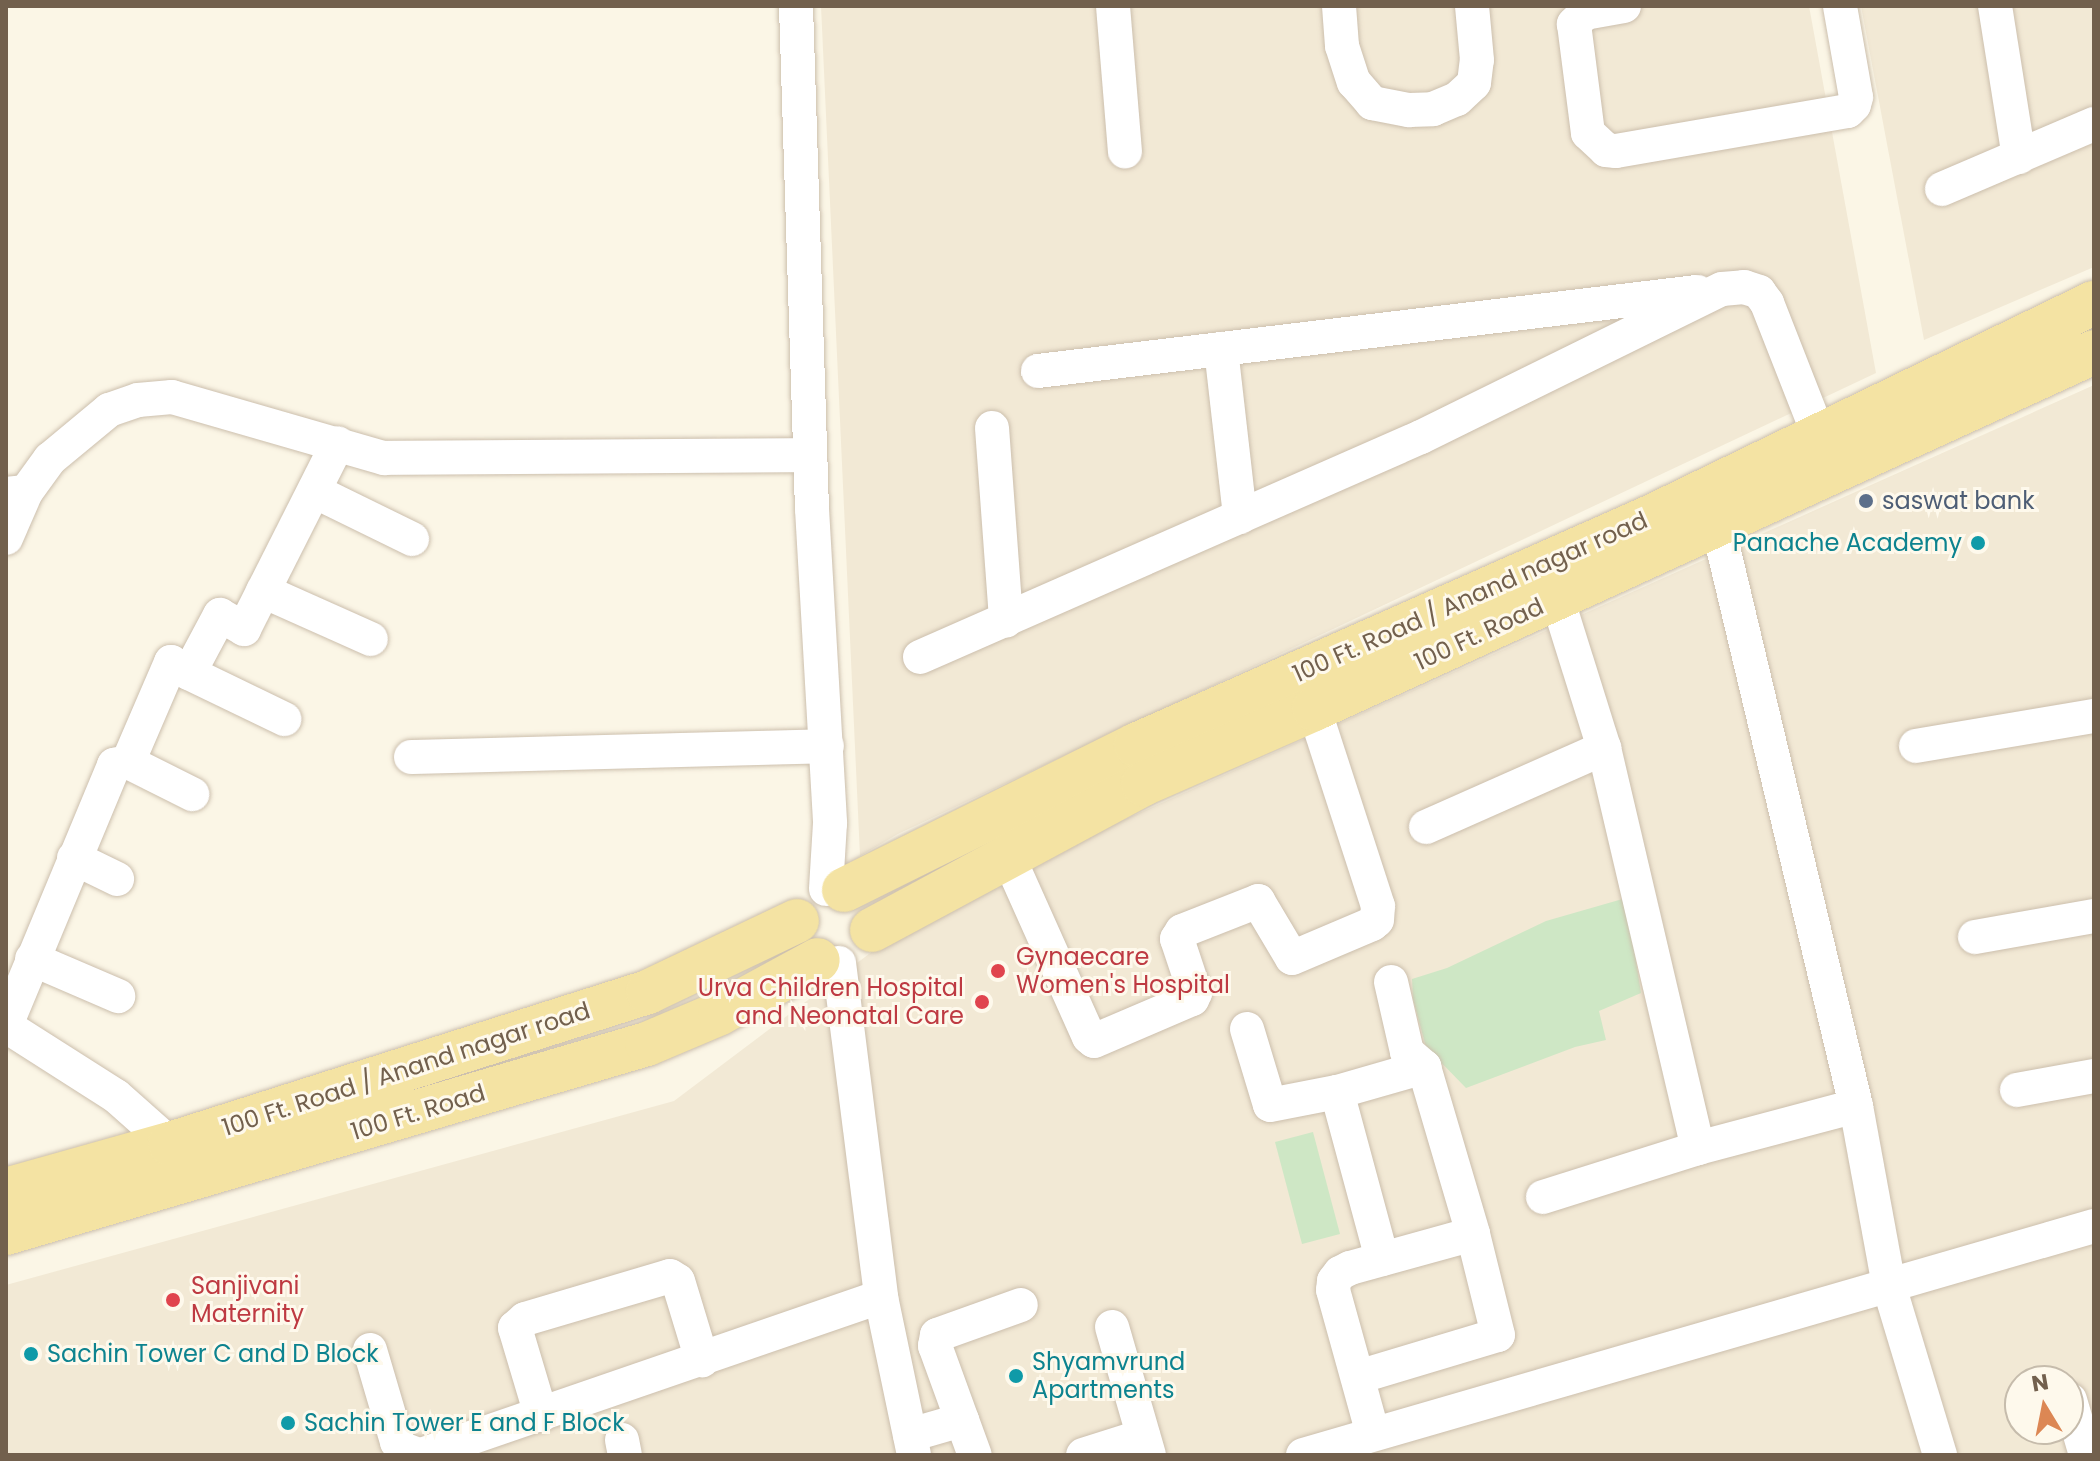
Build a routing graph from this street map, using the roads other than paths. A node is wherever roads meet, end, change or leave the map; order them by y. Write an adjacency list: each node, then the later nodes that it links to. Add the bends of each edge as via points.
1 (796, 6): 20 (street)
2 (1113, 6): 9 (street)
3 (1339, 6): 4 (street, via 1342,46 1354,82 1372,103 1409,110 1433,109 1457,99 1474,83)
4 (1472, 6)
5 (1624, 6): 6 (street, via 1585,13 1574,24 1588,133 1606,150 1616,151 1848,111 1856,97)
6 (1840, 6)
7 (1995, 6): 10 (street)
8 (2094, 124): 10 (street)
9 (1125, 152)
10 (2019, 157): 11 (street)
11 (1942, 189)
12 (1722, 289): 14 (street); 18 (street, via 1744,287 1759,292 1767,303); 24 (street, via 1421,437)
13 (2094, 303): 18 (main road, 100 Ft. Road / Anand nagar road)
14 (1221, 349): 16 (street); 24 (street)
15 (2094, 352): 23 (main road, 100 Ft. Road)
16 (1038, 371)
17 (992, 428): 29 (street)
18 (1819, 436): 23 (main road, 100 Ft. Road / Anand nagar road)
19 (338, 443): 20 (street, via 384,458); 21 (street); 22 (street, via 172,397 138,400 109,410)
20 (810, 455): 36 (street)
21 (316, 492): 26 (street); 27 (street)
22 (16, 493): 25 (street)
23 (1713, 506): 28 (main road, 100 Ft. Road); 46 (main road, 100 Ft. Road / Anand nagar road, via 1136,745); 61 (street)
24 (1240, 517): 29 (street)
25 (6, 538)
26 (412, 539)
27 (263, 591): 30 (street); 32 (street, via 244,629 220,615)
28 (1557, 598): 33 (main road, 100 Ft. Road); 38 (street)
29 (1006, 620): 31 (street)
30 (371, 639)
31 (920, 657)
32 (189, 673): 35 (street); 40 (street, via 171,662)
33 (1314, 709): 43 (main road, 100 Ft. Road, via 1143,784); 43 (street, via 1378,906 1372,924 1292,958 1258,901 1197,924 1177,939 1195,993 1192,999 1094,1041)
34 (2094, 716): 37 (street)
35 (284, 719)
36 (827, 746): 39 (street); 46 (street)
37 (1916, 746)
38 (1604, 748): 42 (street); 63 (street)
39 (411, 757)
40 (128, 762): 41 (street); 44 (street, via 114,765)
41 (192, 794)
42 (1426, 827)
43 (1008, 856): 49 (main road, 100 Ft. Road)
44 (74, 858): 45 (street); 51 (street)
45 (117, 879)
46 (835, 890): 48 (main road, via 808,899); 49 (main road, via 866,905)
47 (2094, 916): 50 (street)
48 (797, 921): 52 (main road, via 801,944); 62 (main road, 100 Ft. Road / Anand nagar road, via 648,992)
49 (872, 930): 52 (main road, via 862,951)
50 (1975, 937)
51 (32, 959): 54 (street); 55 (street)
52 (829, 961): 67 (main road, 100 Ft. Road, via 647,1044); 71 (street)
53 (1391, 982): 57 (street, via 1407,1052)
54 (118, 996)
55 (6, 1026): 62 (street, via 116,1096)
56 (1247, 1029): 60 (street, via 1270,1105)
57 (1424, 1067): 60 (street); 68 (street)
58 (2094, 1076): 59 (street)
59 (2017, 1090)
60 (1337, 1092): 69 (street)
61 (1856, 1106): 63 (street); 70 (street)
62 (170, 1144): 64 (main road, 100 Ft. Road / Anand nagar road)
63 (1698, 1148): 65 (street)
64 (6, 1190)
65 (1543, 1197)
66 (2094, 1226): 70 (street)
67 (6, 1233)
68 (1473, 1234): 69 (street); 76 (street, via 1498,1335)
69 (1382, 1259): 76 (street, via 1340,1273 1334,1281)
70 (1889, 1286): 79 (street); 86 (street)
71 (881, 1297): 75 (street); 80 (street)
72 (1021, 1305): 78 (street, via 937,1335 935,1346)
73 (1112, 1327): 81 (street)
74 (370, 1350): 82 (street, via 397,1442)
75 (702, 1360): 77 (street); 77 (street, via 678,1281 670,1276 525,1319 515,1328)
76 (1358, 1377): 79 (street)
77 (541, 1415): 82 (street)
78 (962, 1420): 80 (street); 83 (street)
79 (1373, 1434): 85 (street)
80 (912, 1445)
81 (1146, 1445): 84 (street)
82 (420, 1455)
83 (975, 1455)
84 (1083, 1455)
85 (1303, 1455)
86 (1940, 1455)

